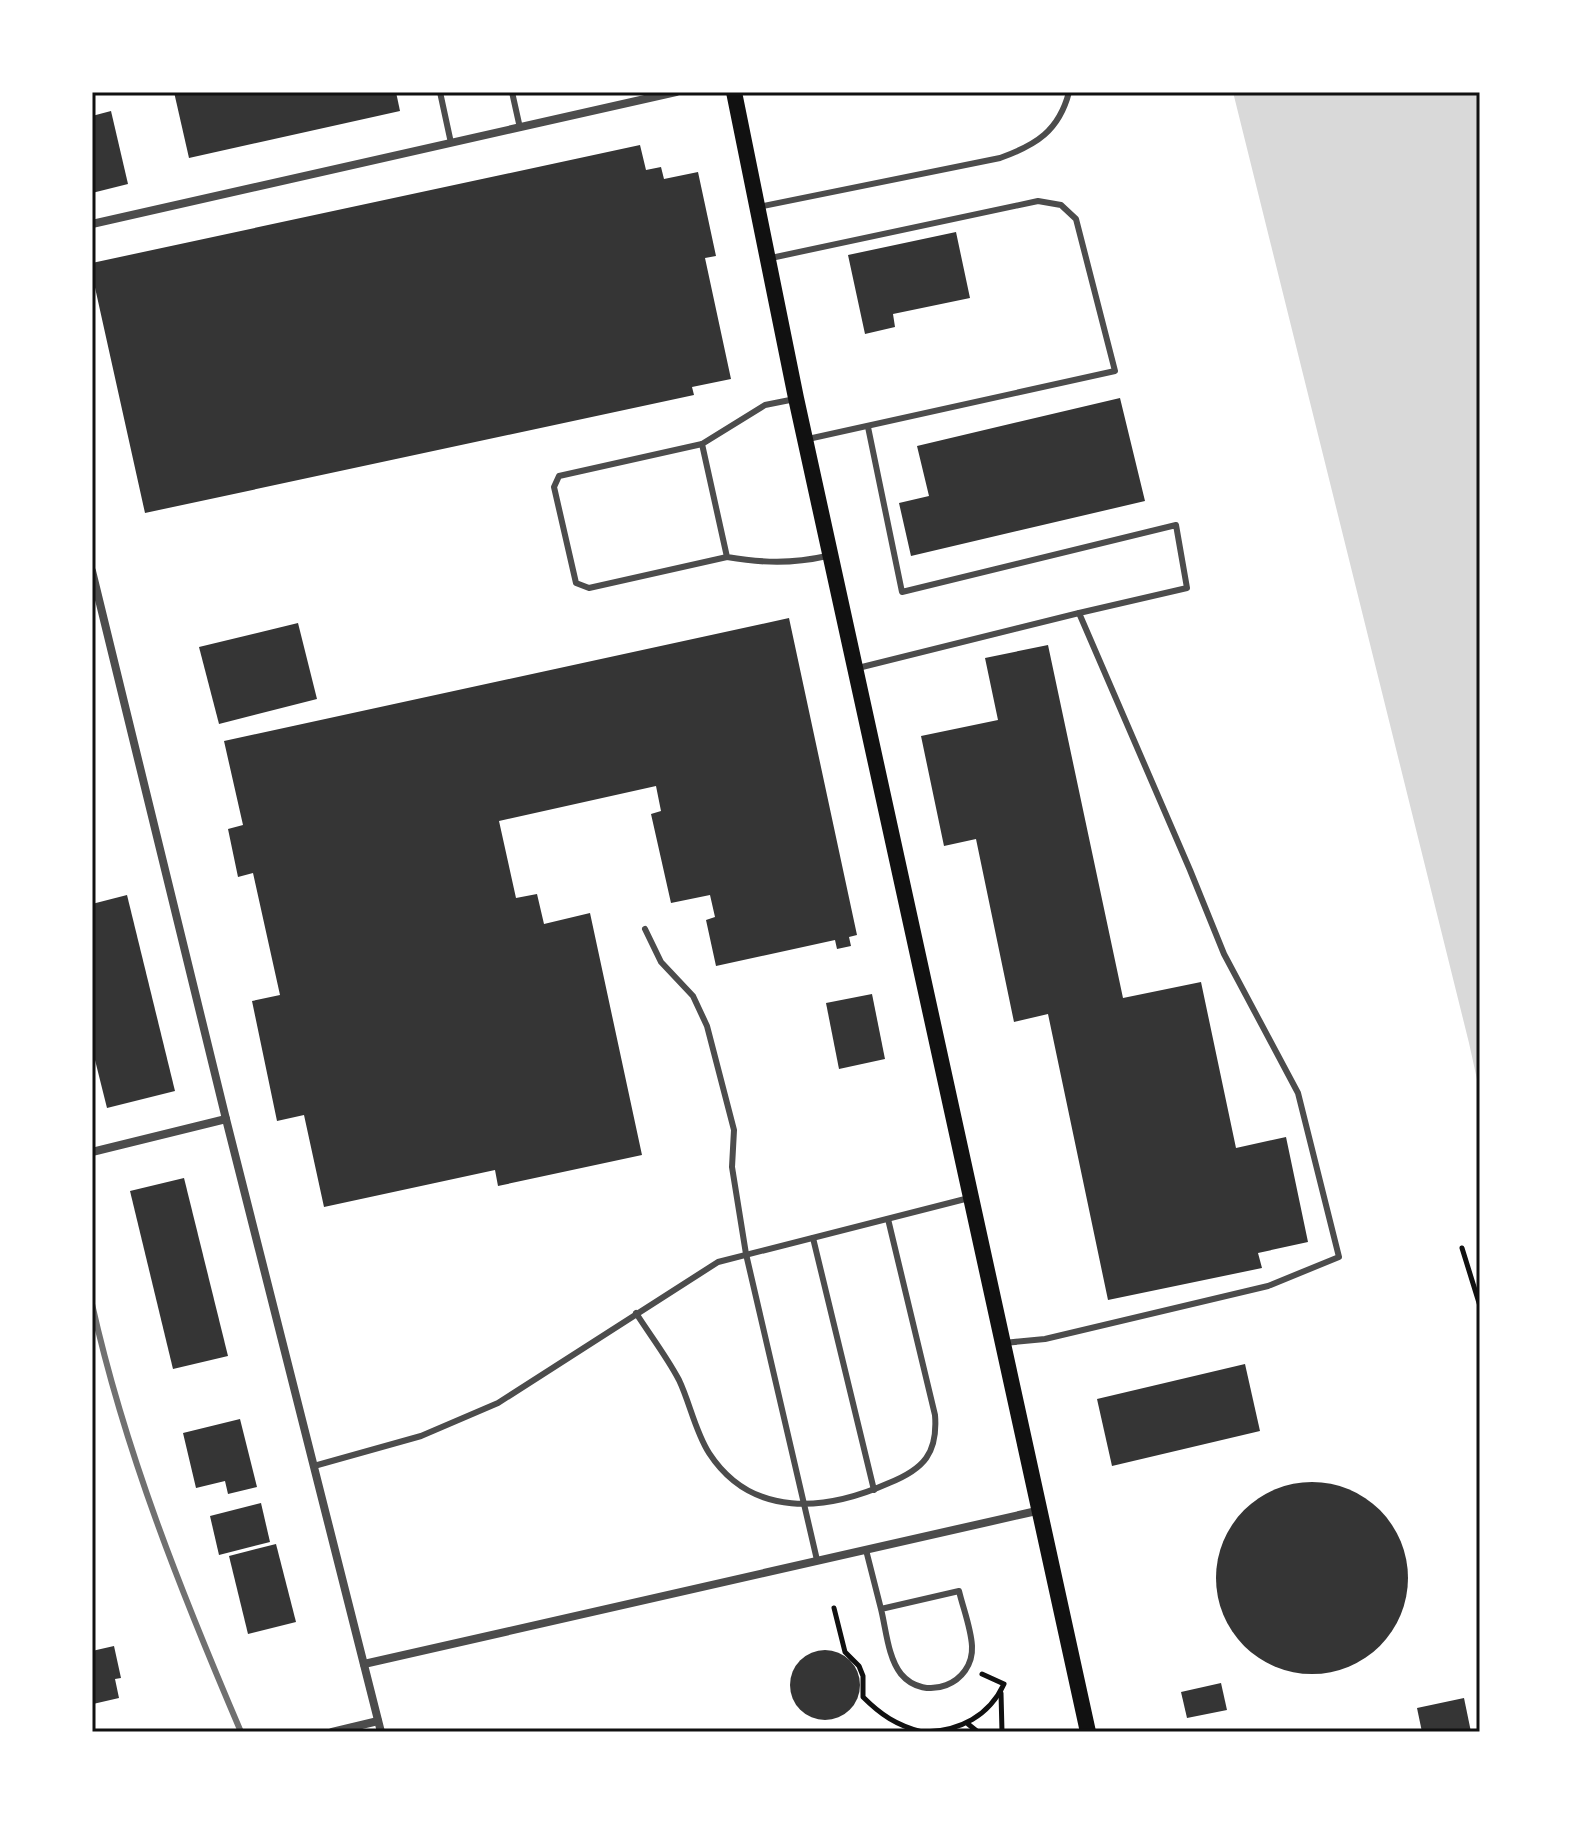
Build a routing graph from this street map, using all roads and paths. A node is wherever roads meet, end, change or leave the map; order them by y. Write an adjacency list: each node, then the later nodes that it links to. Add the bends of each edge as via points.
1 (440, 92): 7 (lane)
2 (512, 92): 6 (lane)
3 (676, 92): 6 (street)
4 (734, 92): 8 (main road)
5 (1069, 92): 8 (lane, via 1049,131 1030,147 1000,158)
6 (520, 128): 7 (street)
7 (451, 143): 9 (street)
8 (757, 207): 10 (main road)
9 (92, 224)
10 (768, 259): 11 (main road); 12 (lane, via 1038,201 1061,205 1076,219 1115,371)
11 (796, 398): 13 (main road); 14 (lane, via 765,405)
12 (868, 427): 13 (lane); 18 (lane, via 902,592 1176,525 1187,588)
13 (805, 440): 15 (main road)
14 (702, 444): 16 (lane); 16 (lane, via 559,476 554,487 576,583 589,588)
15 (830, 555): 16 (lane, via 762,563); 19 (main road)
16 (727, 557)
17 (92, 571): 21 (street)
18 (1079, 613): 19 (lane); 30 (lane, via 1224,954 1298,1093 1339,1257 1268,1286 1045,1339)
19 (855, 669): 23 (main road)
20 (645, 929): 27 (lane, via 661,962 693,996 707,1026 734,1130 732,1167)
21 (226, 1119): 22 (street); 31 (street)
22 (92, 1152)
23 (972, 1197): 24 (lane); 30 (main road)
24 (888, 1219): 25 (lane); 32 (lane, via 937,1438 911,1474)
25 (813, 1238): 27 (lane); 32 (lane)
26 (1462, 1248): 28 (path)
27 (746, 1254): 29 (lane, via 705,1268); 33 (lane)
28 (1480, 1306)
29 (636, 1313): 31 (lane, via 485,1409 421,1436); 33 (lane, via 678,1379 709,1452 727,1474 773,1502)
30 (1004, 1343): 34 (main road)
31 (314, 1466): 39 (street)
32 (874, 1490): 33 (lane)
33 (804, 1506): 36 (lane)
34 (1041, 1510): 35 (street); 49 (main road)
35 (866, 1550): 36 (street); 38 (lane)
36 (817, 1560): 39 (street)
37 (834, 1608): 46 (path, via 845,1652 863,1676 863,1697 898,1726)
38 (881, 1609): 40 (lane, via 895,1665 910,1683 934,1689 949,1685); 40 (lane, via 959,1591 972,1646)
39 (364, 1664): 42 (street)
40 (968, 1668): 41 (path, via 1004,1684)
41 (1001, 1692): 43 (path); 48 (path)
42 (378, 1721): 44 (street); 45 (street)
43 (968, 1724): 46 (path); 47 (path)
44 (332, 1732)
45 (381, 1732)
46 (924, 1732)
47 (978, 1732)
48 (1002, 1732)
49 (1088, 1732)

